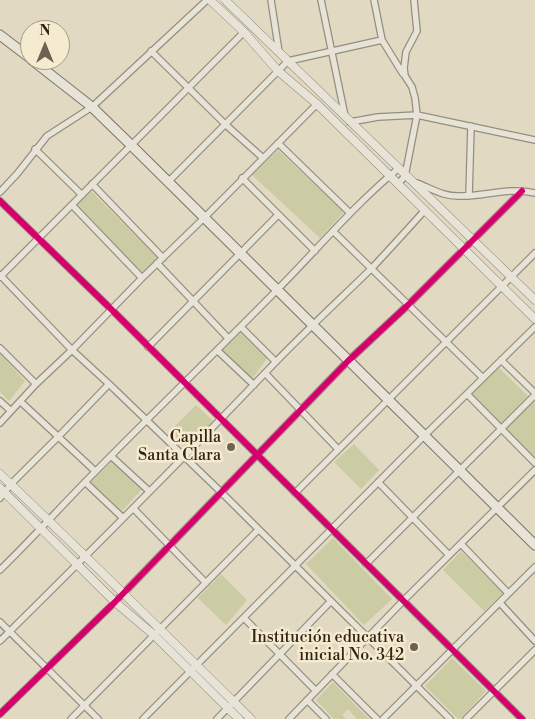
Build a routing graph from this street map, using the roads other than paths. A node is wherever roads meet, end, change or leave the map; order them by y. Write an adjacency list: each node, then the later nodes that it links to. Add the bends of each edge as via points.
1 (208, 0): 7 (street); 11 (street)
2 (225, 0): 12 (street)
3 (271, 0): 12 (street)
4 (321, 0): 13 (street)
5 (374, 0): 9 (street)
6 (414, 0): 17 (street, via 417,31 406,52)
7 (244, 32): 16 (street); 18 (street)
8 (0, 34): 10 (main road)
9 (382, 40): 13 (street); 17 (street)
10 (20, 50)
11 (151, 51): 18 (street); 20 (street)
12 (279, 52): 14 (street)
13 (332, 52): 14 (street); 22 (street)
14 (288, 61): 16 (street); 22 (street)
15 (45, 70): 20 (main road)
16 (278, 71): 19 (street); 23 (street)
17 (404, 76): 21 (street, via 412,87)
18 (189, 89): 23 (street); 27 (street)
19 (317, 104): 26 (street); 31 (street)
20 (92, 107): 27 (main road); 28 (street, via 47,136)
21 (417, 115): 22 (street); 24 (street); 33 (street)
22 (348, 119): 30 (street)
23 (226, 125): 29 (street); 34 (street)
24 (471, 126): 25 (street); 41 (street)
25 (535, 140)
26 (278, 143): 29 (street); 45 (street)
27 (131, 145): 34 (main road); 35 (street)
28 (36, 149): 38 (street); 40 (street)
29 (263, 158): 32 (street)
30 (399, 168): 31 (street); 33 (street)
31 (389, 176): 36 (street); 45 (street)
32 (242, 178): 46 (street); 47 (street)
33 (408, 178): 36 (street); 41 (street, via 437,193); 50 (street)
34 (169, 182): 47 (main road)
35 (92, 184): 40 (street); 55 (street)
36 (398, 184): 44 (street)
37 (522, 191): 39 (street); 41 (street); 50 (street)
38 (0, 192)
39 (535, 193)
40 (82, 195): 43 (street)
41 (469, 196)
42 (0, 201): 49 (street)
43 (72, 205): 49 (street); 59 (street)
44 (425, 210): 51 (street); 57 (street)
45 (350, 213): 48 (street)
46 (278, 215): 52 (street); 54 (street)
47 (205, 217): 54 (main road); 55 (street)
48 (334, 232): 52 (street); 57 (street)
49 (37, 239): 58 (street); 66 (street)
50 (472, 240): 51 (street); 60 (street)
51 (463, 248): 61 (street); 65 (street)
52 (315, 251): 62 (street)
53 (535, 253): 60 (street)
54 (241, 254): 62 (main road); 64 (street)
55 (163, 258): 56 (street)
56 (157, 263): 59 (street); 64 (street)
57 (371, 268): 65 (street); 68 (street)
58 (0, 276): 75 (street)
59 (142, 278): 66 (street)
60 (512, 278): 61 (street); 63 (street)
61 (502, 287): 67 (street); 72 (street)
62 (277, 290): 68 (main road); 69 (street)
63 (535, 300)
64 (193, 302): 71 (street); 73 (street)
65 (408, 305): 72 (street); 78 (street)
66 (112, 310): 73 (street); 75 (street)
67 (535, 320)
68 (312, 325): 78 (main road); 79 (street)
69 (241, 327): 71 (street); 79 (street)
70 (535, 327): 77 (street)
71 (228, 338): 76 (street)
72 (445, 342): 81 (street); 89 (street)
73 (148, 347): 82 (street)
74 (0, 348): 83 (street)
75 (72, 350): 83 (street); 84 (street)
76 (218, 351): 82 (street); 85 (street)
77 (501, 360): 81 (street); 87 (street)
78 (348, 361): 89 (main road); 91 (street)
79 (276, 362): 80 (street)
80 (265, 373): 85 (street); 91 (street)
81 (483, 378): 86 (street)
82 (184, 383): 93 (street); 94 (street)
83 (36, 384): 90 (street)
84 (109, 384): 93 (street); 98 (street)
85 (254, 385): 94 (street)
86 (467, 394): 96 (street); 97 (street)
87 (535, 394): 96 (street)
88 (0, 400): 92 (street)
89 (388, 401): 97 (main road); 99 (street)
90 (21, 402): 92 (street); 98 (street)
91 (302, 409): 99 (street); 100 (street)
92 (11, 411): 95 (street)
93 (147, 420): 101 (street); 102 (street)
94 (222, 420): 100 (street); 102 (street)
95 (0, 423)
96 (502, 430): 103 (street); 105 (street)
97 (424, 436): 105 (main road); 109 (street)
98 (58, 438): 104 (street); 110 (street)
99 (338, 449): 114 (street)
100 (257, 455): 112 (street); 114 (street)
101 (111, 456): 104 (street); 111 (street)
102 (185, 457): 111 (street); 112 (street)
103 (535, 463)
104 (95, 471): 108 (street)
105 (460, 472): 116 (main road); 118 (street)
106 (534, 472): 116 (street)
107 (0, 474): 110 (street)
108 (85, 482): 117 (street); 119 (street)
109 (378, 482): 118 (street); 120 (street)
110 (11, 484): 113 (street); 119 (street)
111 (149, 491): 115 (street)
112 (221, 492): 122 (street); 125 (street)
113 (2, 493): 121 (street)
114 (295, 493): 120 (street)
115 (132, 508): 117 (street); 125 (street)
116 (498, 508): 123 (street); 124 (main road)
117 (123, 518): 127 (street)
118 (413, 518): 126 (street); 128 (street)
119 (48, 521): 121 (street); 127 (street)
120 (332, 529): 128 (street); 130 (street)
121 (41, 530): 129 (street); 132 (street)
122 (258, 530): 130 (street); 133 (street)
123 (460, 544): 126 (street); 135 (street)
124 (535, 545)
125 (169, 546): 133 (street); 134 (street)
126 (449, 555): 137 (street)
127 (86, 556): 129 (street); 134 (street)
128 (366, 564): 137 (street)
129 (78, 565): 138 (street); 143 (street)
130 (296, 566): 136 (street); 140 (street)
131 (535, 567): 135 (street)
132 (0, 570)
133 (206, 583): 142 (street)
134 (124, 593): 138 (street); 142 (street)
135 (508, 593): 139 (street)
136 (331, 601): 145 (street); 150 (street)
137 (402, 601): 145 (street); 148 (street)
138 (115, 602): 144 (street); 152 (street)
139 (500, 602): 147 (street); 148 (street)
140 (244, 618): 150 (street); 151 (street)
141 (0, 622): 143 (street)
142 (160, 629): 144 (street); 151 (street)
143 (10, 631): 146 (street); 152 (street)
144 (154, 635): 153 (street); 160 (street)
145 (367, 637): 154 (street); 155 (street)
146 (0, 641)
147 (535, 641)
148 (452, 650): 155 (street); 157 (street)
149 (535, 650): 157 (street)
150 (280, 654): 156 (street); 159 (street)
151 (197, 665): 153 (street); 159 (street)
152 (47, 668): 160 (street); 162 (street)
153 (191, 672): 161 (street); 165 (street)
154 (332, 674): 156 (street); 171 (street)
155 (415, 685): 172 (street); 173 (street)
156 (316, 691): 158 (street)
157 (494, 692): 174 (street); 175 (street)
158 (308, 700): 169 (street); 170 (street)
159 (234, 702): 161 (street); 168 (street)
160 (84, 705): 163 (street); 164 (street)
161 (228, 708): 166 (street); 167 (street)
162 (0, 714)
163 (71, 719)
164 (98, 719)
165 (143, 719)
166 (217, 719)
167 (239, 719)
168 (251, 719)
169 (289, 719)
170 (326, 719)
171 (377, 719)
172 (383, 719)
173 (450, 719)
174 (466, 719)
175 (522, 719)

